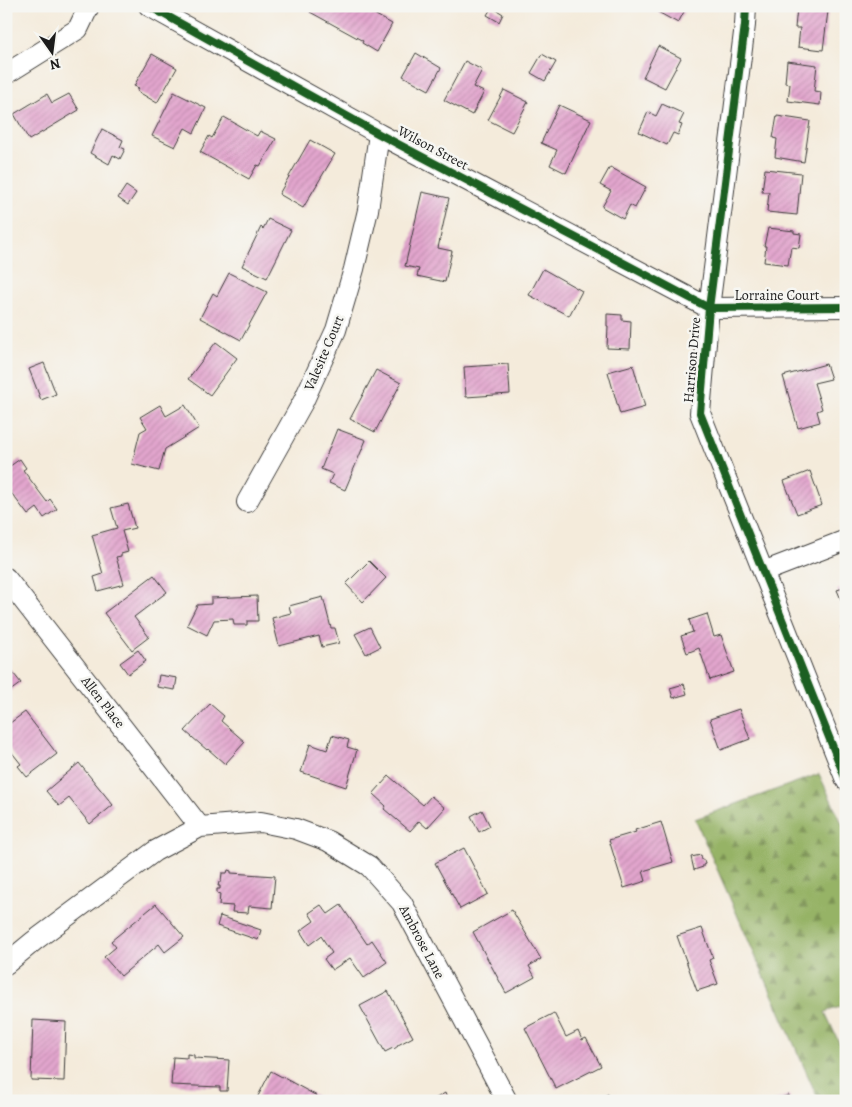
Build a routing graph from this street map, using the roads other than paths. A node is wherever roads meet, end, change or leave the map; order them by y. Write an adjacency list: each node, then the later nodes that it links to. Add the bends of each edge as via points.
1 (90, 6): 4 (street, via 78,29)
2 (149, 6): 5 (street, Wilson Street)
3 (746, 6): 7 (street, Harrison Drive)
4 (6, 74)
5 (379, 134): 7 (street, Wilson Street); 8 (street, Valesite Court, via 368,210 336,330 303,402)
6 (846, 307): 7 (street, Lorraine Court)
7 (709, 308): 10 (street, Harrison Drive, via 700,413)
8 (247, 502)
9 (846, 540): 10 (street)
10 (763, 572): 12 (street, Harrison Drive)
11 (6, 578): 13 (street, Allen Place)
12 (846, 780)
13 (200, 827): 14 (street, Ambrose Lane, via 155,852); 15 (street, Ambrose Lane, via 261,822 296,829 328,841 369,866 402,902)
14 (6, 964)
15 (507, 1101)

